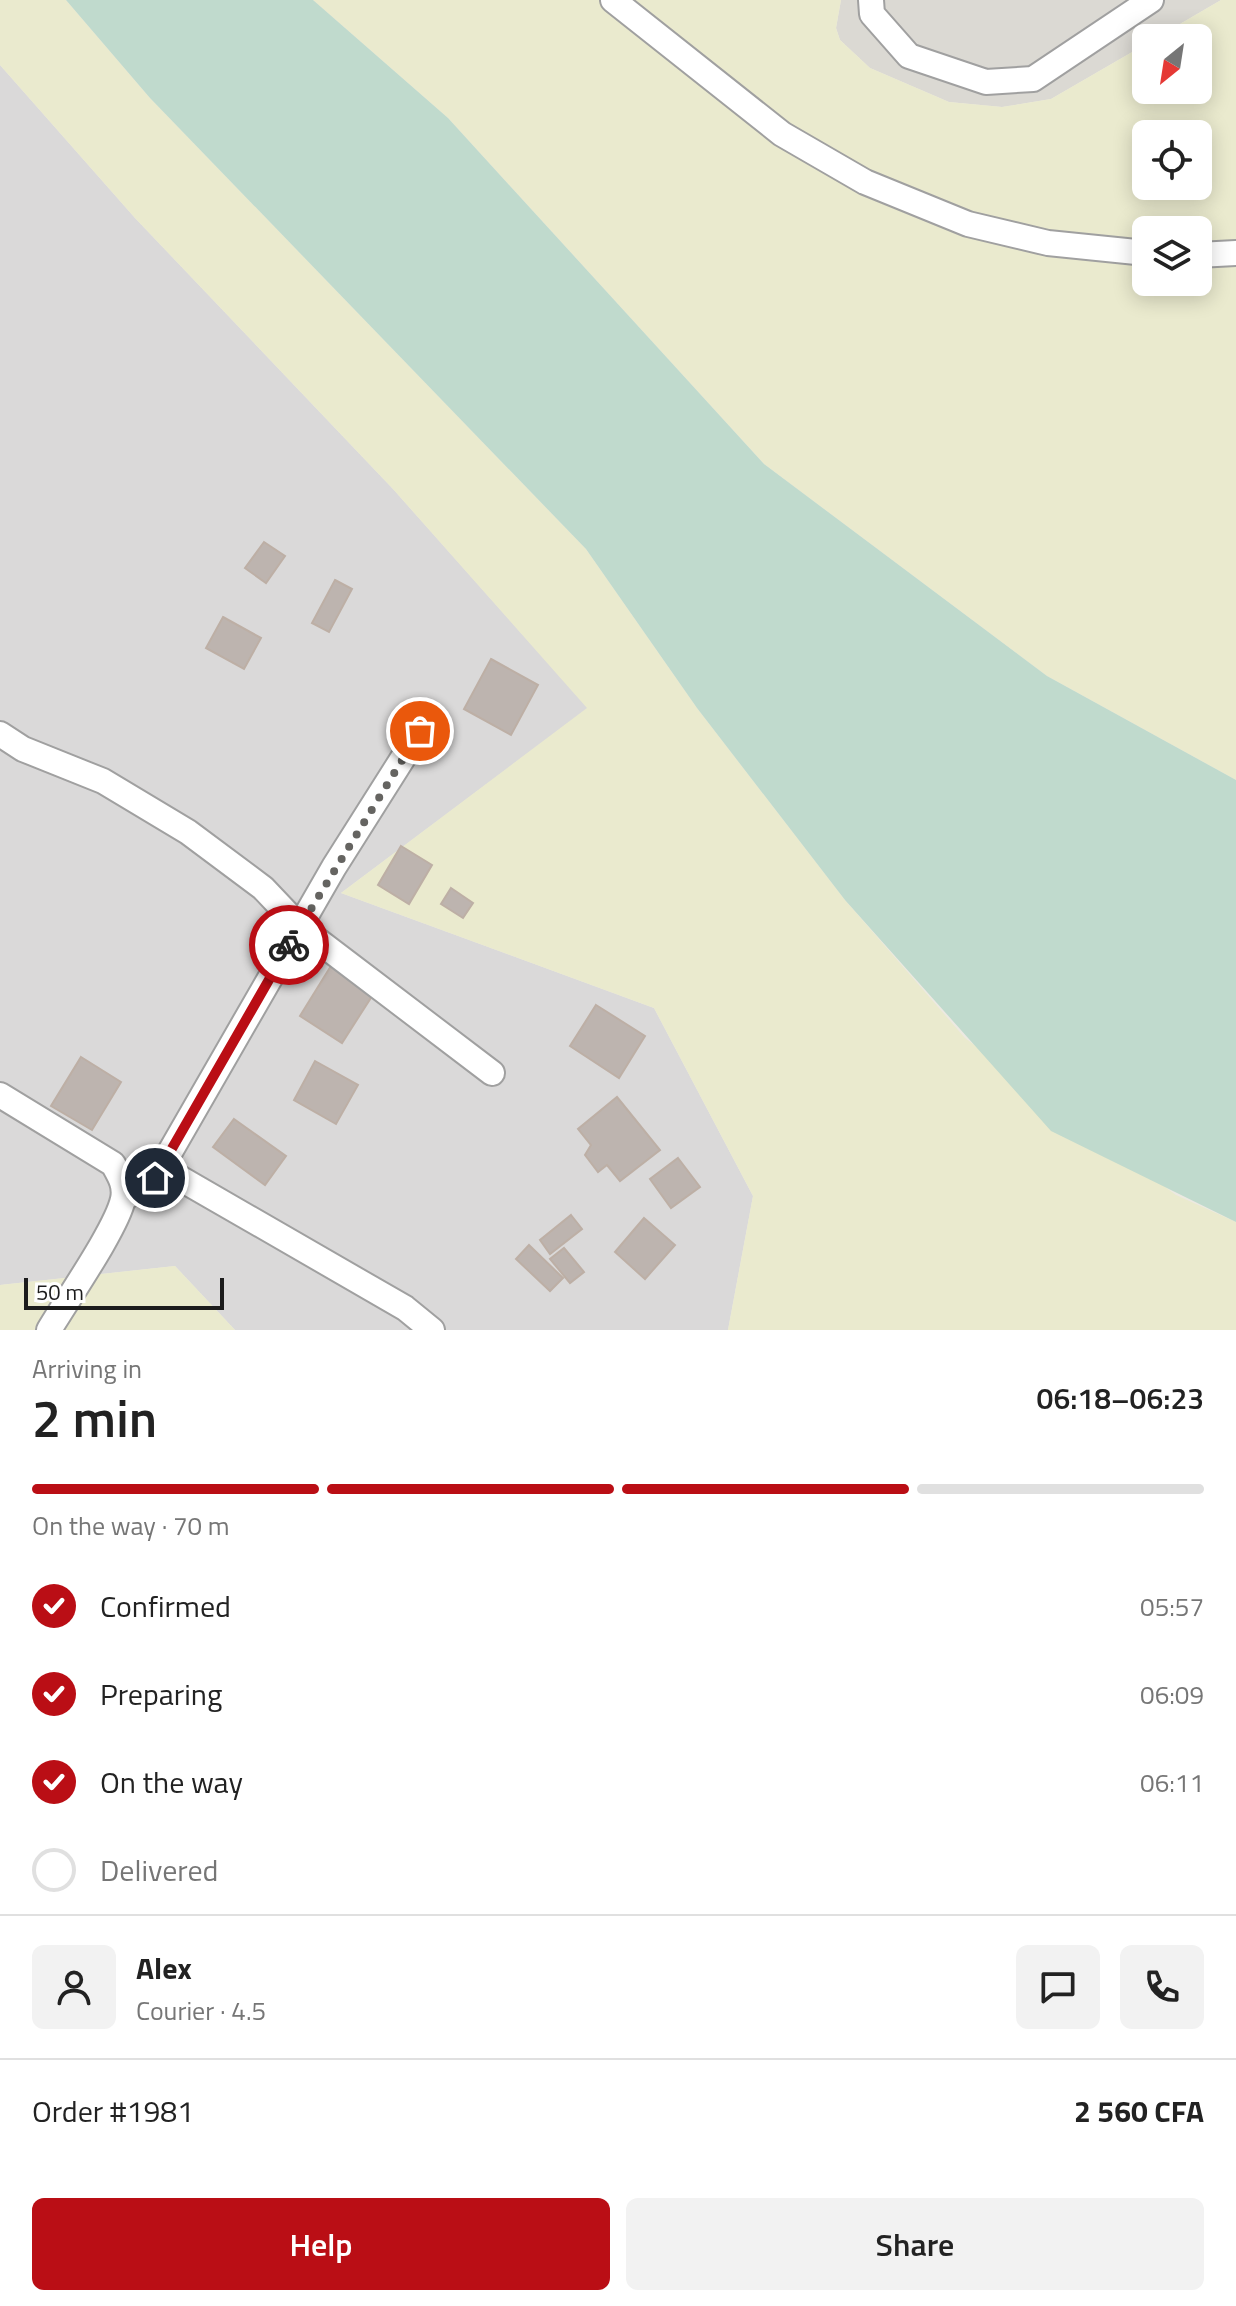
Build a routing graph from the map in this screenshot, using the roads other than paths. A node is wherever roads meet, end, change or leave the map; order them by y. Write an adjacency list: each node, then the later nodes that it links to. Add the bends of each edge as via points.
1 (613, 0): 4 (street, via 782,134 865,182 968,224 1048,243)
2 (871, 0): 3 (street, via 872,14 909,56 986,82 1033,79)
3 (1151, 0)
4 (1132, 252)
5 (1236, 253): 6 (street)
6 (1212, 254)
7 (420, 731): 9 (street)
8 (0, 734): 9 (street, via 23,749 103,781 188,832 263,888)
9 (300, 927): 10 (street); 12 (street)
10 (492, 1073)
11 (0, 1095): 13 (street, via 113,1164 123,1182)
12 (155, 1178): 13 (street); 15 (street, via 176,1176 405,1308)
13 (123, 1199): 14 (street)
14 (49, 1330)
15 (432, 1330)

